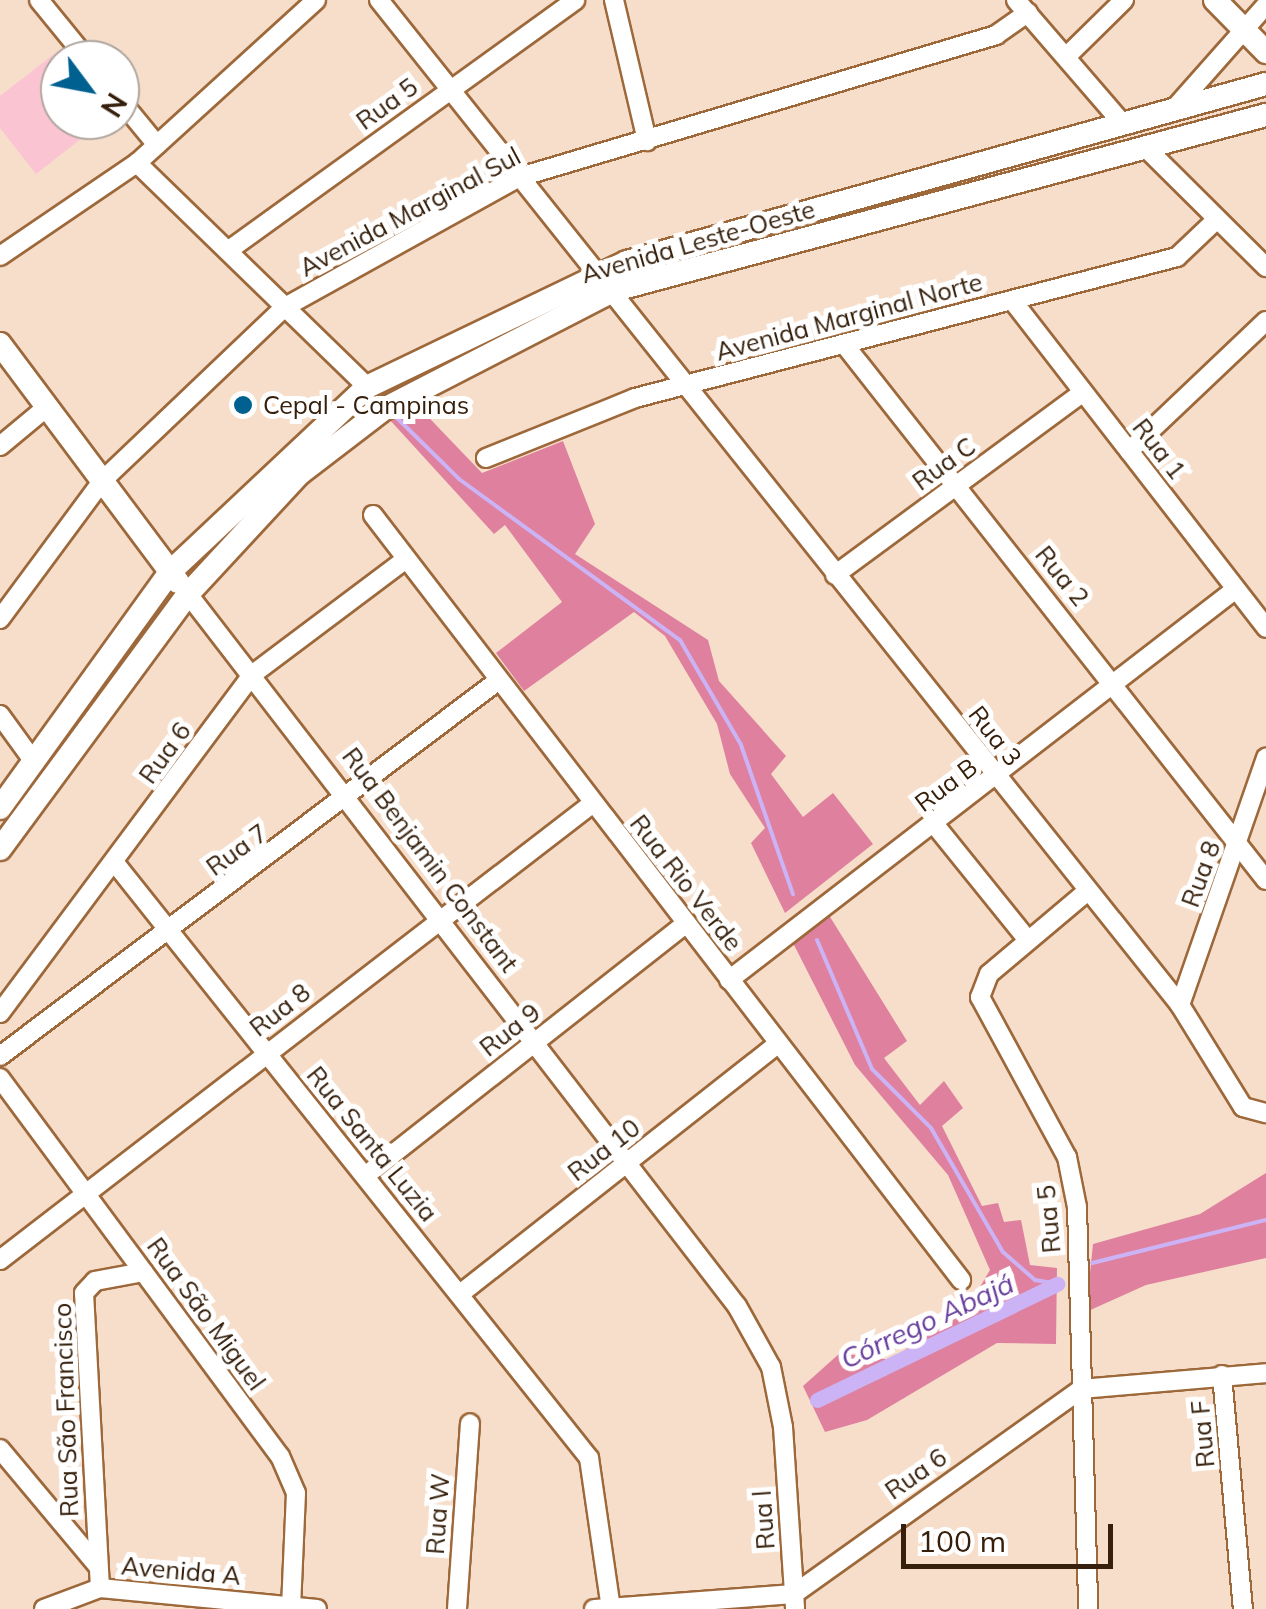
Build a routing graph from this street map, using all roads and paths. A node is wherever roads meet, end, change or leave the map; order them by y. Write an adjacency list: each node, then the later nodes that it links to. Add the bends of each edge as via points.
1 (39, 0): 11 (street)
2 (316, 0): 21 (street)
3 (379, 0): 15 (street, Rua 3)
4 (575, 0): 15 (street, Rua 5)
5 (614, 0): 20 (street)
6 (1124, 0): 13 (street)
7 (1215, 0): 10 (main road)
8 (1266, 6): 10 (street)
9 (1022, 7): 13 (street); 20 (street, Avenida Marginal Sul, via 996,35)
10 (1244, 30): 12 (main road); 16 (street)
11 (72, 40)
12 (1266, 52)
13 (1067, 56): 19 (street)
14 (1266, 84): 16 (main road, Avenida Leste-Oeste)
15 (450, 90): 24 (street, Rua 3); 26 (street, Rua 5)
16 (1173, 110): 19 (main road, Avenida Leste-Oeste)
17 (1266, 115): 22 (main road, Avenida Leste-Oeste)
18 (140, 124): 21 (street)
19 (1123, 124): 29 (main road, Avenida Leste-Oeste)
20 (647, 141): 24 (street, Avenida Marginal Sul)
21 (157, 145): 23 (street)
22 (1144, 146): 25 (street); 29 (main road, Avenida Leste-Oeste)
23 (137, 163): 26 (street); 27 (street)
24 (520, 177): 29 (street, Rua 3); 31 (street, Avenida Marginal Sul)
25 (1217, 219): 28 (street); 30 (street, Avenida Marginal Norte, via 1176,258)
26 (230, 250): 31 (street)
27 (0, 256)
28 (1266, 268)
29 (608, 281): 35 (street, Rua 3); 36 (main road, Avenida Leste-Oeste); 49 (main road, Avenida Leste-Oeste, via 384,409 299,474)
30 (1012, 300): 34 (street, Avenida Marginal Norte); 37 (street, Rua 1)
31 (285, 307): 36 (street); 42 (street, Avenida Marginal Sul)
32 (1266, 321): 40 (street)
33 (0, 344): 38 (main road, Rua Benjamin Constant)
34 (844, 344): 35 (street, Avenida Marginal Norte); 43 (street, Rua 2)
35 (684, 386): 41 (street, Avenida Marginal Norte); 47 (street, Rua 3)
36 (367, 387): 46 (main road, Avenida Leste-Oeste)
37 (1083, 392): 40 (street, Rua 1); 43 (street, Rua C)
38 (48, 406): 39 (street); 42 (main road, Rua Benjamin Constant)
39 (0, 446)
40 (1129, 451): 48 (street, Rua 1)
41 (486, 458)
42 (102, 481): 46 (main road, Rua Benjamin Constant); 50 (street)
43 (957, 486): 47 (street, Rua C); 54 (street, Rua 2)
44 (372, 515): 45 (street, Rua Rio Verde)
45 (406, 558): 52 (street, Rua 6); 53 (street, Rua Rio Verde)
46 (170, 572): 49 (main road, Rua Benjamin Constant); 57 (main road, Avenida Leste-Oeste)
47 (835, 575): 58 (street, Rua 3)
48 (1236, 589): 51 (street, Rua 1); 54 (street, Rua B)
49 (188, 594): 52 (street, Rua Benjamin Constant); 64 (main road, Avenida Leste-Oeste)
50 (0, 620)
51 (1266, 628)
52 (254, 674): 59 (street, Rua Benjamin Constant); 65 (street, Rua 6)
53 (499, 680): 59 (street, Rua 7); 60 (street, Rua Rio Verde)
54 (1116, 684): 58 (street, Rua B); 63 (street, Rua 2)
55 (0, 715): 57 (street)
56 (1266, 758): 63 (street, Rua 8)
57 (32, 759): 61 (main road, Avenida Leste-Oeste)
58 (997, 778): 62 (street, Rua B); 67 (street, Rua 3)
59 (349, 799): 68 (street, Rua Benjamin Constant); 70 (street, Rua 7)
60 (593, 802): 68 (street, Rua 8); 69 (street, Rua Rio Verde)
61 (0, 808)
62 (935, 825): 71 (street); 72 (street, Rua B)
63 (1240, 841): 66 (street, Rua 2); 73 (street, Rua 8)
64 (0, 849)
65 (115, 862): 70 (street, Rua Santa Luzia); 74 (street, Rua 6)
66 (1266, 880)
67 (1084, 894): 71 (street, Rua 5); 73 (street, Rua 3)
68 (439, 917): 75 (street, Rua Benjamin Constant); 77 (street, Rua 8)
69 (686, 923): 72 (street, Rua Rio Verde); 75 (street, Rua 9)
70 (170, 931): 77 (street, Rua Santa Luzia); 78 (street, Rua 7)
71 (1027, 939): 90 (street, Rua 5, via 989,974 980,997 1068,1157)
72 (729, 980): 76 (street, Rua Rio Verde)
73 (1180, 1005): 80 (street, Rua 3, via 1243,1107)
74 (0, 1013)
75 (535, 1042): 81 (street, Rua Benjamin Constant); 82 (street, Rua 9)
76 (778, 1044): 81 (street, Rua 10); 86 (street, Rua Rio Verde)
77 (266, 1052): 82 (street, Rua Santa Luzia); 83 (street, Rua 8)
78 (0, 1056)
79 (0, 1078): 83 (street, Rua São Miguel)
80 (1264, 1114)
81 (628, 1164): 87 (street, Rua 10); 92 (street, Rua Benjamin Constant, via 737,1306 771,1367)
82 (365, 1176): 87 (street, Rua Santa Luzia)
83 (85, 1193): 84 (street, Rua 8); 85 (street, Rua São Miguel)
84 (0, 1260)
85 (143, 1272): 94 (street, Rua São Francisco, via 95,1281 84,1294); 98 (street, Rua São Miguel, via 290,1481)
86 (961, 1280)
87 (460, 1294): 99 (street, Rua Santa Luzia, via 589,1458)
88 (1266, 1373): 89 (street)
89 (1222, 1375): 90 (street); 104 (street, Rua F)
90 (1080, 1388): 97 (street, Rua 6); 103 (street, Rua 5)
91 (470, 1423): 102 (street, Rua W)
92 (783, 1427): 97 (street, Rua l)
93 (0, 1449): 94 (street)
94 (98, 1566): 95 (street, Rua São Francisco)
95 (100, 1588): 96 (street, Avenida A); 100 (street, Avenida A)
96 (138, 1599): 98 (street, Avenida A)
97 (795, 1601): 99 (street)
98 (291, 1608): 101 (street, Avenida A)
99 (605, 1608)
100 (44, 1609)
101 (317, 1609)
102 (458, 1609)
103 (1088, 1609)
104 (1243, 1609)

